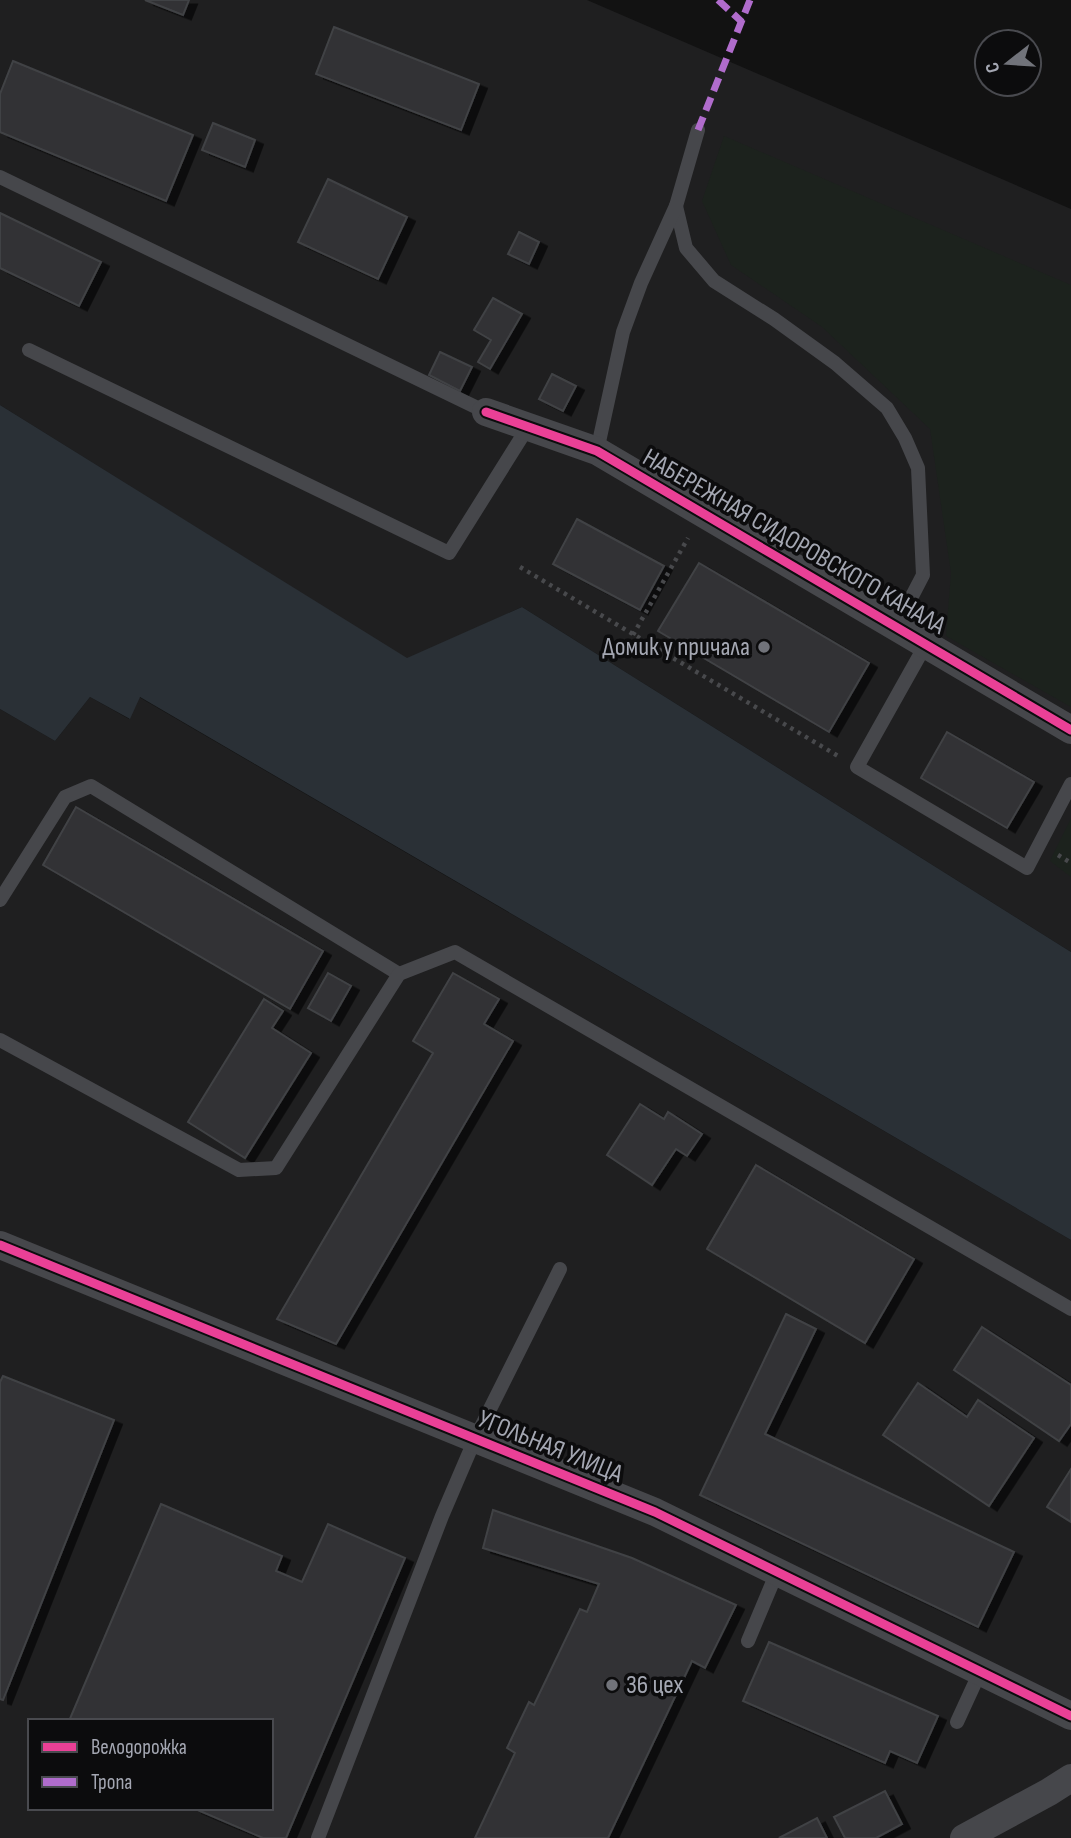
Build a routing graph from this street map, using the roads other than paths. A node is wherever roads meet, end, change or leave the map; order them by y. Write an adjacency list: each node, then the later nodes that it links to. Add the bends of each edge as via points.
1 (698, 130): 3 (lane)
2 (0, 177): 5 (lane)
3 (676, 206): 7 (lane, via 623,332); 8 (lane, via 686,248 714,281 835,363 887,408 905,438 918,468 923,575)
4 (29, 350): 6 (lane, via 449,553)
5 (486, 412): 6 (street, НАБЕРЕЖНАЯ СИДОРОВСКОГО КАНАЛА)
6 (528, 426): 7 (street, НАБЕРЕЖНАЯ СИДОРОВСКОГО КАНАЛА)
7 (597, 450): 8 (street, НАБЕРЕЖНАЯ СИДОРОВСКОГО КАНАЛА)
8 (896, 627): 9 (street, НАБЕРЕЖНАЯ СИДОРОВСКОГО КАНАЛА)
9 (926, 644): 10 (street, НАБЕРЕЖНАЯ СИДОРОВСКОГО КАНАЛА); 11 (lane, via 857,768 1027,868)
10 (1071, 730)
11 (1071, 784)
12 (0, 900): 13 (lane, via 65,797 91,786)
13 (399, 974): 14 (lane, via 276,1168 239,1170); 17 (lane, via 455,952)
14 (0, 1040)
15 (0, 1245): 18 (street, УГОЛЬНАЯ УЛИЦА)
16 (560, 1269): 18 (lane)
17 (1071, 1309)
18 (475, 1439): 19 (street, УГОЛЬНАЯ УЛИЦА, via 655,1512); 25 (lane)
19 (777, 1572): 20 (lane); 21 (street, УГОЛЬНАЯ УЛИЦА)
20 (748, 1641)
21 (980, 1672): 22 (street, УГОЛЬНАЯ УЛИЦА); 23 (lane)
22 (1071, 1716)
23 (957, 1722)
24 (1071, 1777): 26 (street)
25 (318, 1838)
26 (964, 1838)

